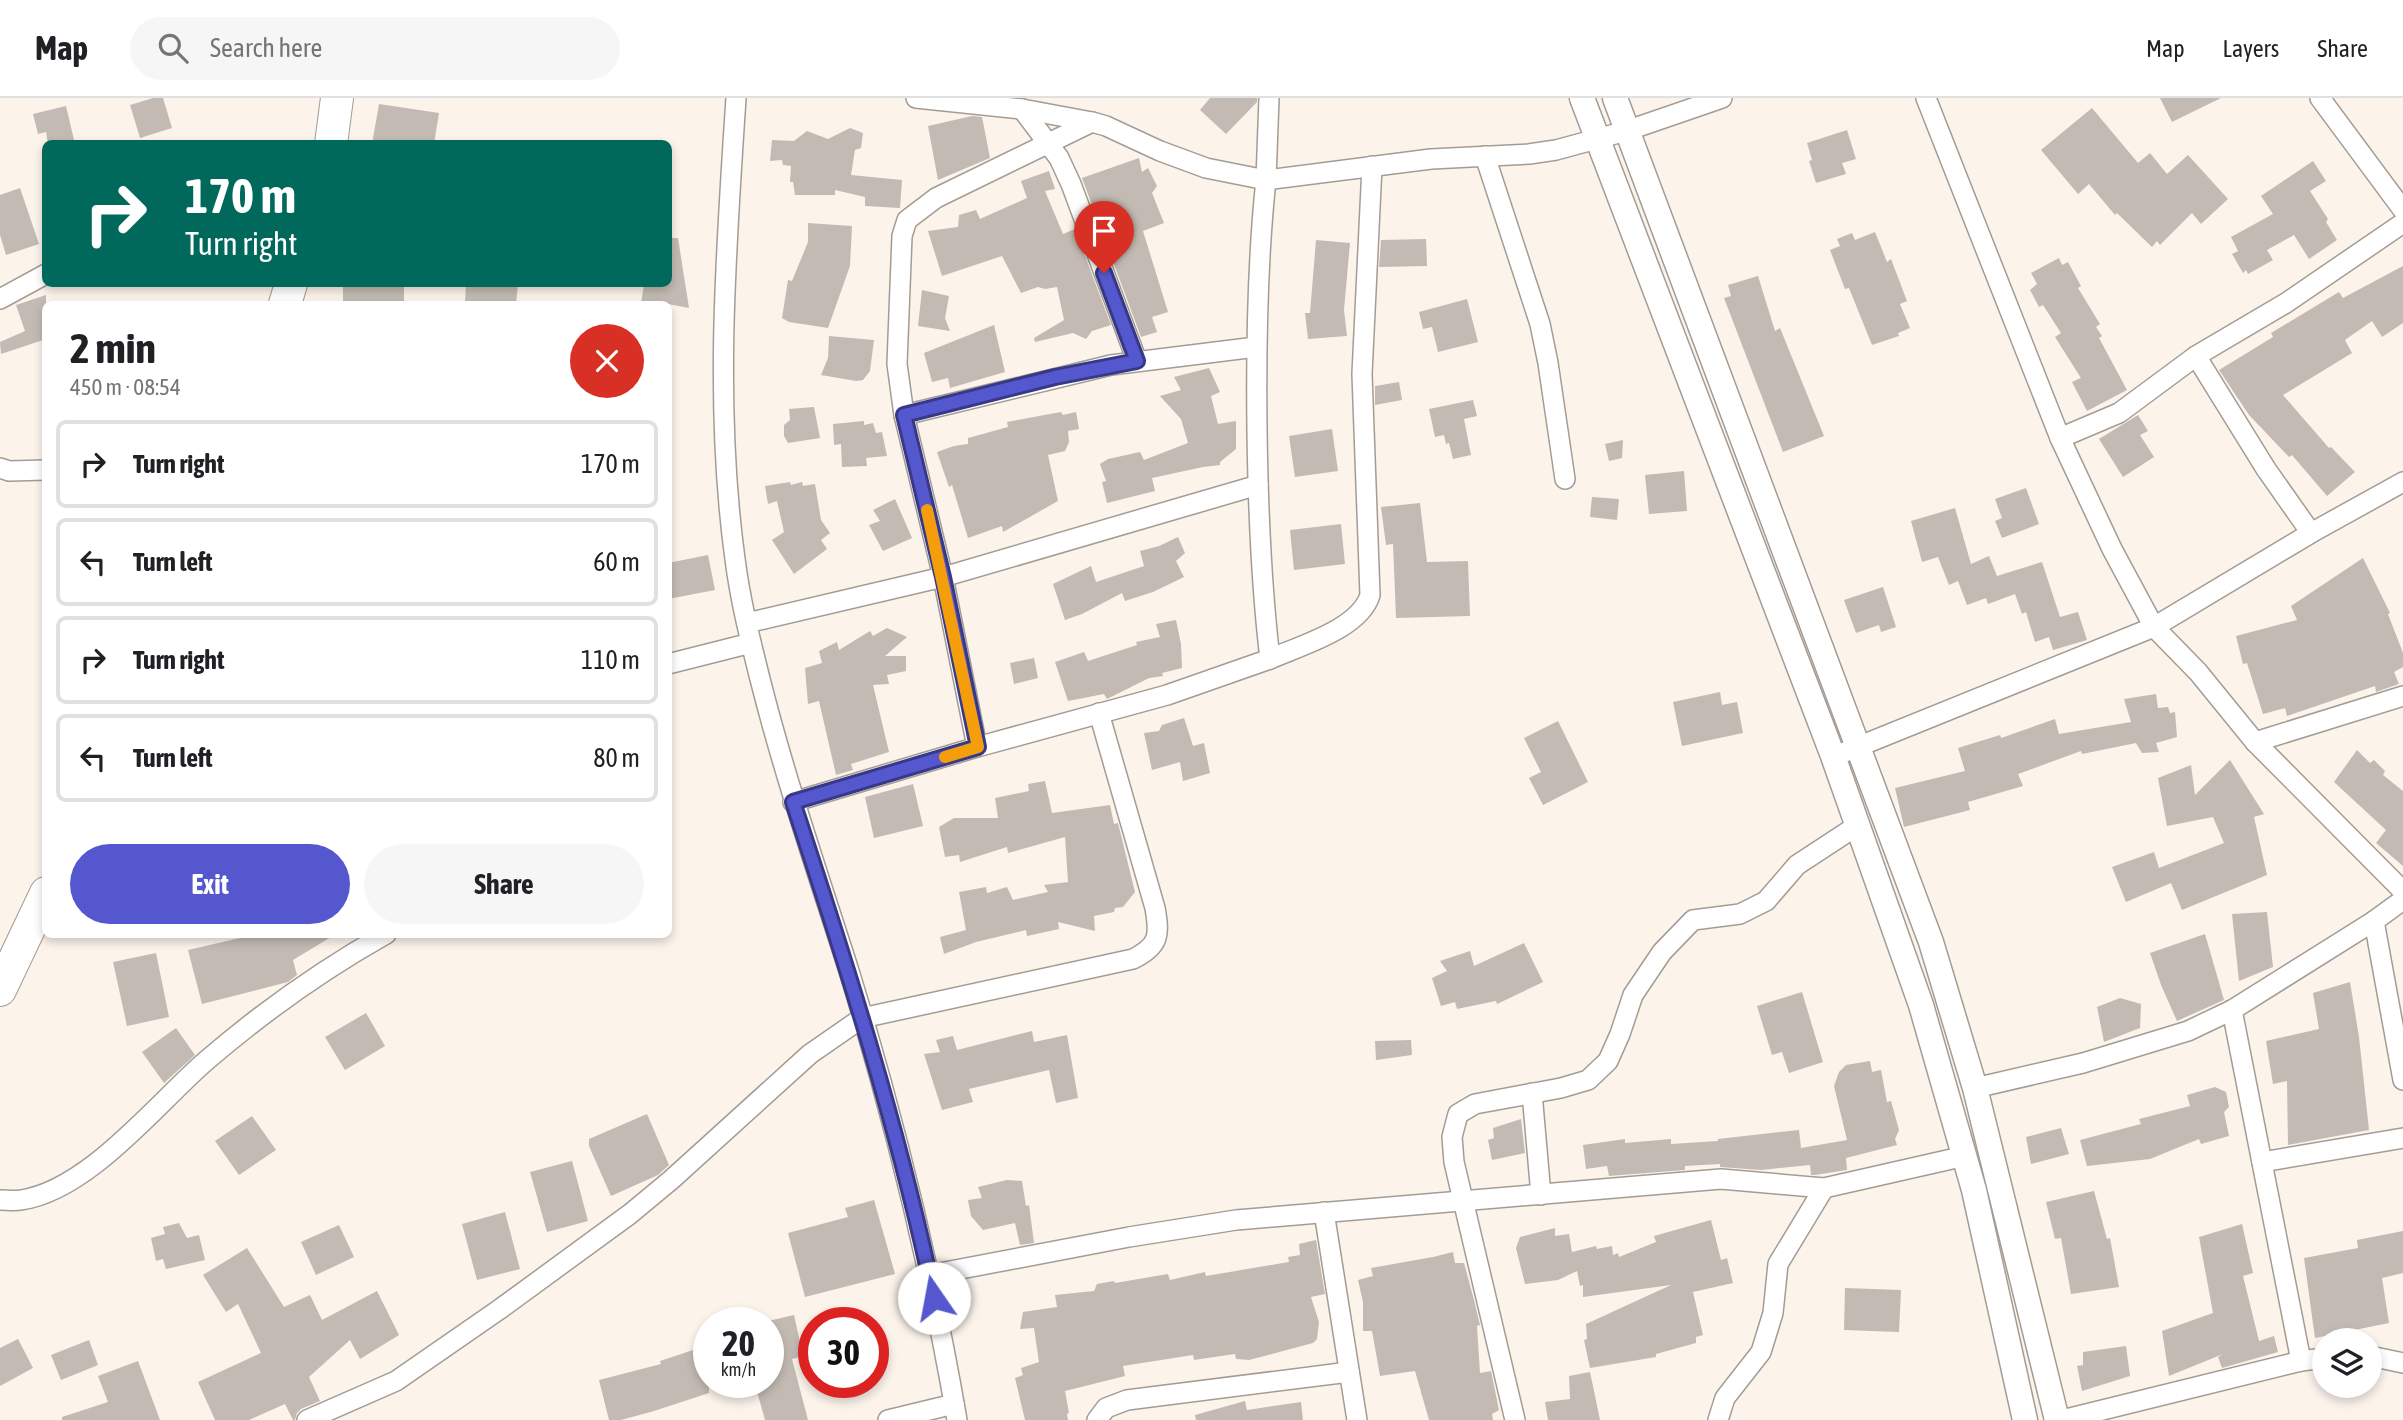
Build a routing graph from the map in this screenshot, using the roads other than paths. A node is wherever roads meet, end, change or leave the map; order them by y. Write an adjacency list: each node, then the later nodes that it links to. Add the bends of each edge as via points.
1 (337, 98): 13 (main road)
2 (736, 98): 35 (street, via 722,371 727,484)
3 (916, 98): 10 (street)
4 (1269, 98): 18 (street)
5 (1582, 98): 14 (street)
6 (1615, 98): 12 (street)
7 (1722, 98): 12 (street)
8 (1926, 98): 27 (street)
9 (2320, 98): 19 (street)
10 (1022, 109): 11 (street); 15 (street)
11 (1092, 122): 15 (street); 18 (street, via 1206,167)
12 (1626, 131): 14 (street); 43 (street)
13 (332, 140)
14 (1597, 140): 16 (street, via 1542,152); 45 (street)
15 (1047, 144): 25 (street, via 1071,184); 26 (street, via 936,198 907,220 902,236 897,337)
16 (1485, 156): 17 (street); 30 (street, via 1540,324)
17 (1372, 166): 18 (street); 38 (street, via 1362,374 1370,596 1367,605 1343,626)
18 (1266, 180): 23 (street)
19 (2403, 209)
20 (2403, 223): 24 (street, via 2286,303)
21 (42, 276): 22 (street)
22 (0, 299)
23 (1256, 347): 25 (street); 32 (street)
24 (2196, 356): 27 (street, via 2119,413); 33 (street)
25 (1137, 361): 26 (street)
26 (904, 415): 34 (street)
27 (2060, 438): 36 (street)
28 (0, 468): 29 (street)
29 (42, 470)
30 (1565, 479)
31 (2403, 482): 33 (street)
32 (1258, 485): 34 (street); 38 (street)
33 (2311, 533): 36 (street)
34 (943, 577): 35 (street); 44 (street)
35 (747, 623): 37 (street)
36 (2154, 627): 42 (street); 43 (street)
37 (751, 643): 39 (street); 46 (street)
38 (1269, 659): 41 (street)
39 (672, 663)
40 (2403, 696): 42 (street)
41 (1099, 713): 44 (street); 55 (street, via 1156,908 1156,939 1150,951 1133,959)
42 (2255, 742): 48 (street)
43 (1859, 746): 45 (street); 57 (street, via 1931,942)
44 (978, 747): 46 (street)
45 (1833, 756): 47 (street)
46 (793, 802): 55 (street)
47 (1857, 825): 58 (street, via 1797,866 1766,901 1740,914 1693,920 1662,952 1633,995 1608,1061 1588,1080); 60 (street, via 1921,1005)
48 (2403, 891)
49 (2403, 900): 51 (street)
50 (42, 901): 53 (main road)
51 (2374, 921): 54 (street); 56 (street)
52 (379, 938): 64 (street, via 260,1017 89,1167 55,1189 22,1200)
53 (0, 990)
54 (2232, 1010): 57 (street, via 2145,1045); 61 (street)
55 (862, 1018): 67 (street); 74 (street, via 810,1054 630,1214 500,1309 396,1381)
56 (2403, 1080)
57 (1975, 1088): 81 (street)
58 (1532, 1093): 63 (street); 65 (street, via 1475,1104 1458,1114 1452,1137)
59 (2403, 1138): 61 (street)
60 (1965, 1156): 62 (street); 80 (street)
61 (2262, 1162): 70 (street)
62 (1824, 1188): 63 (street, via 1721,1179); 79 (street, via 1778,1264 1773,1313 1761,1352 1725,1398)
63 (1541, 1195): 65 (street)
64 (0, 1200)
65 (1462, 1202): 66 (street); 78 (street)
66 (1324, 1212): 67 (street, via 1209,1224); 72 (street)
67 (929, 1275): 73 (street)
68 (2382, 1359): 71 (street)
69 (2312, 1360): 70 (street)
70 (2301, 1361): 81 (street)
71 (2403, 1363)
72 (1349, 1372): 76 (street, via 1127,1400 1106,1408); 77 (street)
73 (955, 1412): 75 (street)
74 (307, 1420)
75 (888, 1420)
76 (1097, 1420)
77 (1357, 1420)
78 (1515, 1420)
79 (1718, 1420)
80 (2025, 1420)
81 (2060, 1420)

